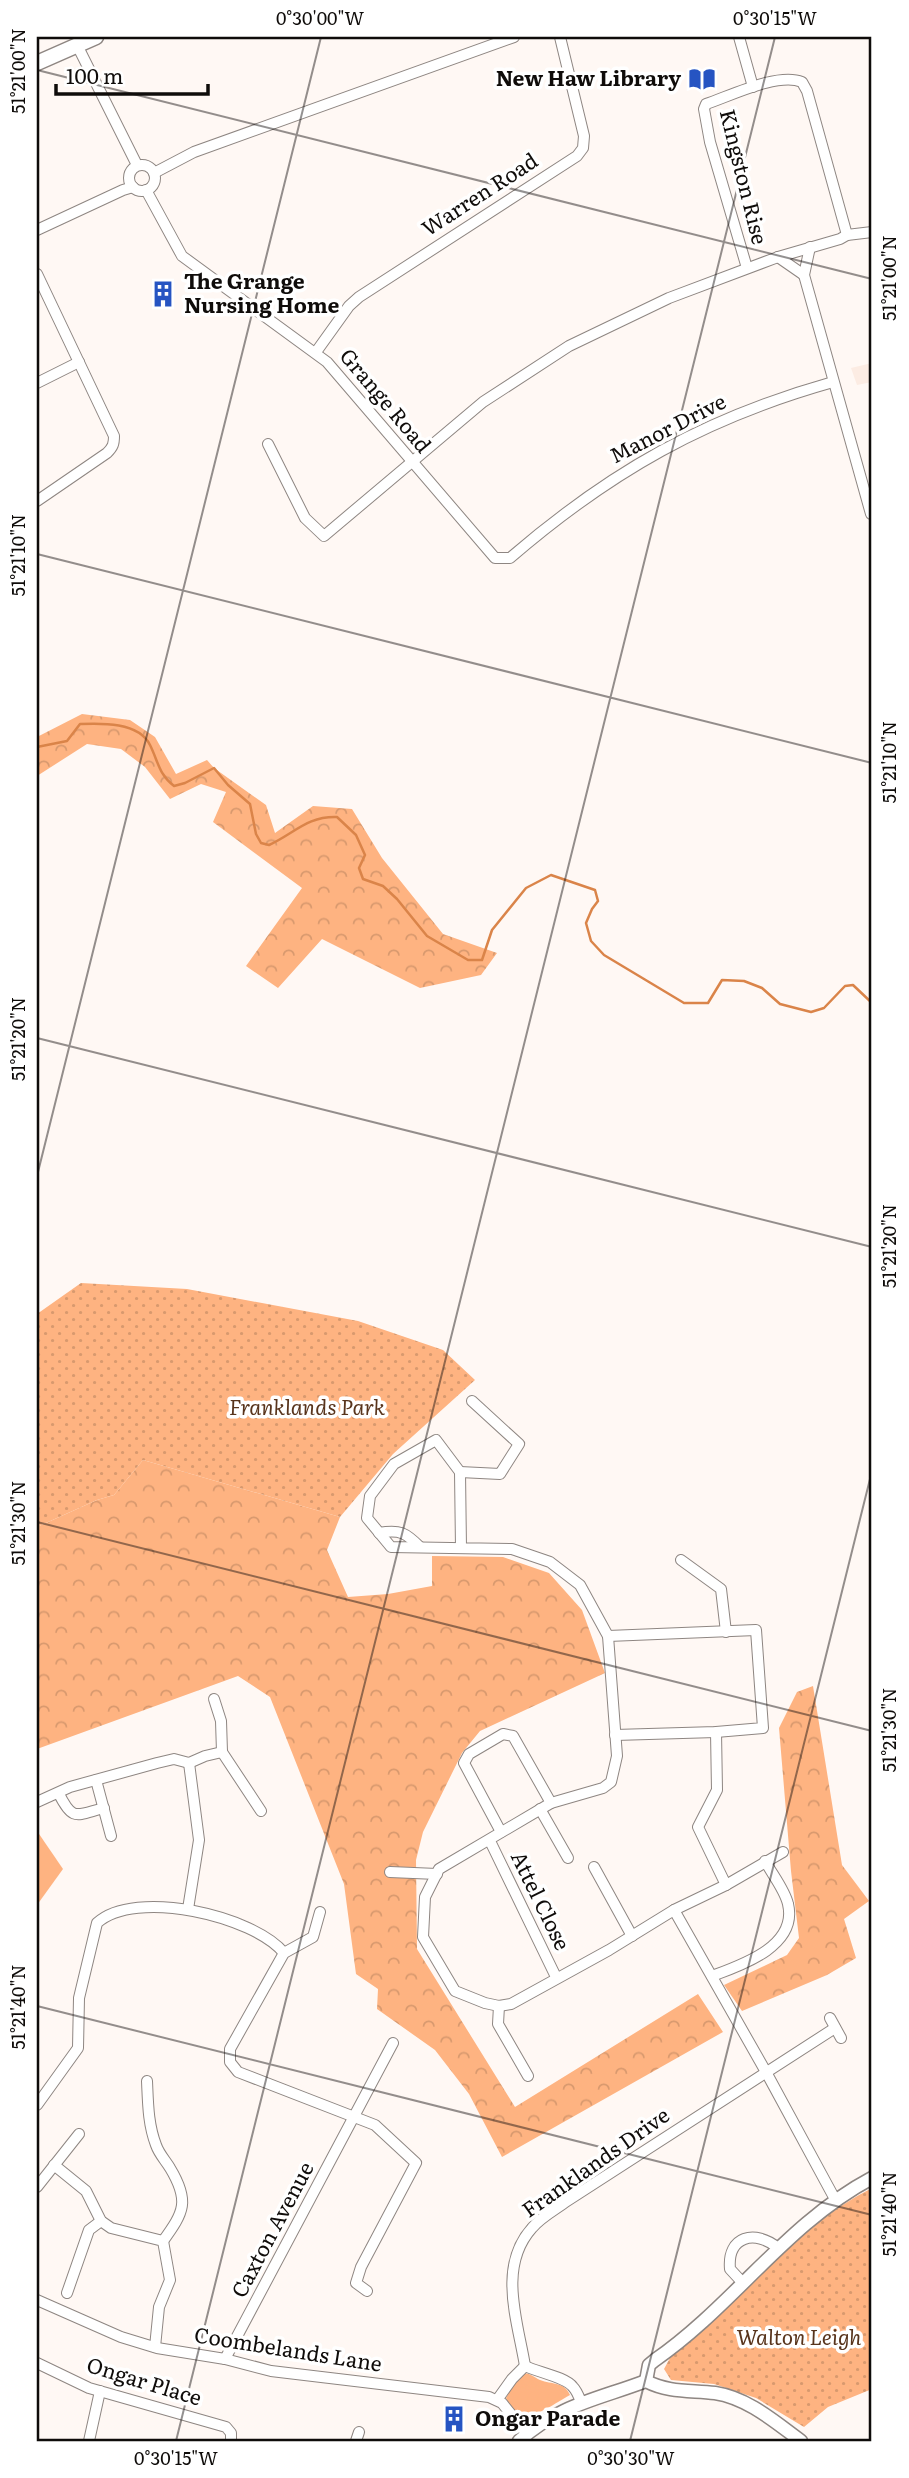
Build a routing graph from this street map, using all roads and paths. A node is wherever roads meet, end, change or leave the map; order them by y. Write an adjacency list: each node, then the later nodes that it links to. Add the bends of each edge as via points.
1 (96, 37): 5 (main road)
2 (514, 37): 9 (street, via 194,152)
3 (560, 37): 20 (street, Warren Road, via 584,136 577,156 359,297)
4 (739, 37): 7 (street)
5 (77, 45): 6 (main road); 8 (street)
6 (37, 63)
7 (753, 87): 14 (street, Kingston Rise, via 795,79 802,82); 17 (street, Kingston Rise, via 706,104 704,109)
8 (137, 165): 9 (street, via 149,166); 10 (street, via 129,175)
9 (154, 173): 11 (street, via 153,185)
10 (133, 187): 11 (street); 12 (street)
11 (146, 190): 20 (street, Grange Road, via 182,256)
12 (37, 230)
13 (872, 232): 14 (street)
14 (847, 235): 15 (street)
15 (810, 247): 16 (street); 19 (street)
16 (778, 257): 17 (street); 19 (street)
17 (747, 268): 25 (street, via 669,298 569,346 483,402)
18 (37, 274): 21 (street)
19 (804, 275): 22 (street)
20 (316, 352): 25 (street, Grange Road)
21 (79, 362): 23 (street); 26 (street, via 114,436 113,447)
22 (833, 382): 27 (street); 28 (street, Manor Drive, via 757,406 653,453 576,503 510,558)
23 (37, 383)
24 (268, 444): 25 (street, via 305,518 324,536)
25 (412, 463): 28 (street, Grange Road, via 489,553)
26 (37, 501)
27 (871, 514)
28 (500, 559)
29 (472, 1401): 30 (street, via 519,1444 500,1474)
30 (460, 1472): 31 (street, via 436,1440 394,1464 370,1496 367,1518); 33 (street)
31 (379, 1533): 32 (street, via 391,1547); 32 (street, via 407,1534)
32 (420, 1548): 33 (street)
33 (461, 1548): 36 (street, via 512,1549 550,1562 580,1585)
34 (681, 1560): 35 (street, via 721,1589)
35 (726, 1632): 36 (street); 38 (street, via 756,1630 763,1728)
36 (608, 1636): 39 (street)
37 (214, 1699): 40 (street, via 221,1721)
38 (716, 1732): 39 (street); 58 (street, via 717,1790 698,1827)
39 (615, 1735): 45 (street, via 617,1756 611,1782)
40 (222, 1752): 41 (street); 48 (street)
41 (189, 1763): 42 (street, via 174,1759); 59 (street, via 200,1840)
42 (96, 1780): 43 (street); 46 (street)
43 (59, 1794): 44 (street); 46 (street, via 74,1815)
44 (37, 1802)
45 (551, 1803): 47 (street); 49 (street, via 513,1736 503,1734 464,1759)
46 (104, 1808): 50 (street)
47 (540, 1809): 49 (street); 53 (street)
48 (261, 1811)
49 (501, 1832): 51 (street)
50 (111, 1836)
51 (490, 1841): 57 (street); 65 (street, Attel Close)
52 (783, 1852): 54 (street)
53 (568, 1858)
54 (765, 1861): 58 (street); 64 (street, via 788,1903 790,1920 784,1935 768,1950)
55 (594, 1867): 62 (street)
56 (390, 1872): 57 (street)
57 (437, 1874): 66 (street, via 425,1897 423,1937 455,1991)
58 (726, 1885): 60 (street)
59 (188, 1909): 63 (street, via 253,1932); 72 (street, via 134,1910 104,1916 97,1923 79,1998 78,2048)
60 (674, 1910): 62 (street); 64 (street)
61 (320, 1912): 63 (street, via 313,1937)
62 (632, 1936): 65 (street)
63 (284, 1953): 73 (street, via 230,2049 230,2062 238,2073)
64 (712, 1976): 69 (street)
65 (556, 1977): 66 (street, via 511,2004)
66 (499, 2006): 70 (street, via 498,2024)
67 (841, 2038): 69 (street, Franklands Drive, via 832,2023)
68 (393, 2043): 73 (street, Caxton Avenue)
69 (766, 2072): 78 (street); 89 (street, Franklands Drive, via 531,2229 520,2245 511,2285)
70 (528, 2076)
71 (147, 2081): 80 (street, via 148,2116 156,2147 182,2190 184,2202 179,2220)
72 (37, 2105)
73 (353, 2119): 83 (street, via 375,2125 416,2163 360,2267 356,2283); 87 (street, Caxton Avenue)
74 (79, 2134): 75 (street)
75 (54, 2165): 77 (street); 79 (street, via 86,2191)
76 (872, 2178): 78 (street)
77 (37, 2187)
78 (836, 2202): 81 (street)
79 (101, 2221): 80 (street); 84 (street, via 89,2230)
80 (163, 2241): 86 (street, via 170,2280 159,2307)
81 (778, 2248): 82 (street); 82 (street, via 760,2237 741,2240 729,2258 730,2269)
82 (742, 2282): 90 (street, via 649,2365)
83 (367, 2291)
84 (67, 2293)
85 (37, 2300): 86 (street, Coombelands Lane, via 130,2341)
86 (155, 2347): 87 (street, Coombelands Lane)
87 (225, 2359): 92 (street, Coombelands Lane, via 271,2371 472,2393)
88 (37, 2363): 91 (street, Ongar Place)
89 (525, 2366): 92 (street); 93 (street, via 565,2380)
90 (646, 2381): 93 (street); 97 (street, via 662,2389 731,2397 763,2413)
91 (100, 2391): 95 (street); 96 (street, Ongar Place, via 226,2427)
92 (497, 2400): 94 (street)
93 (586, 2400): 94 (street, via 545,2420)
94 (523, 2438)
95 (89, 2441)
96 (231, 2441)
97 (800, 2441)

